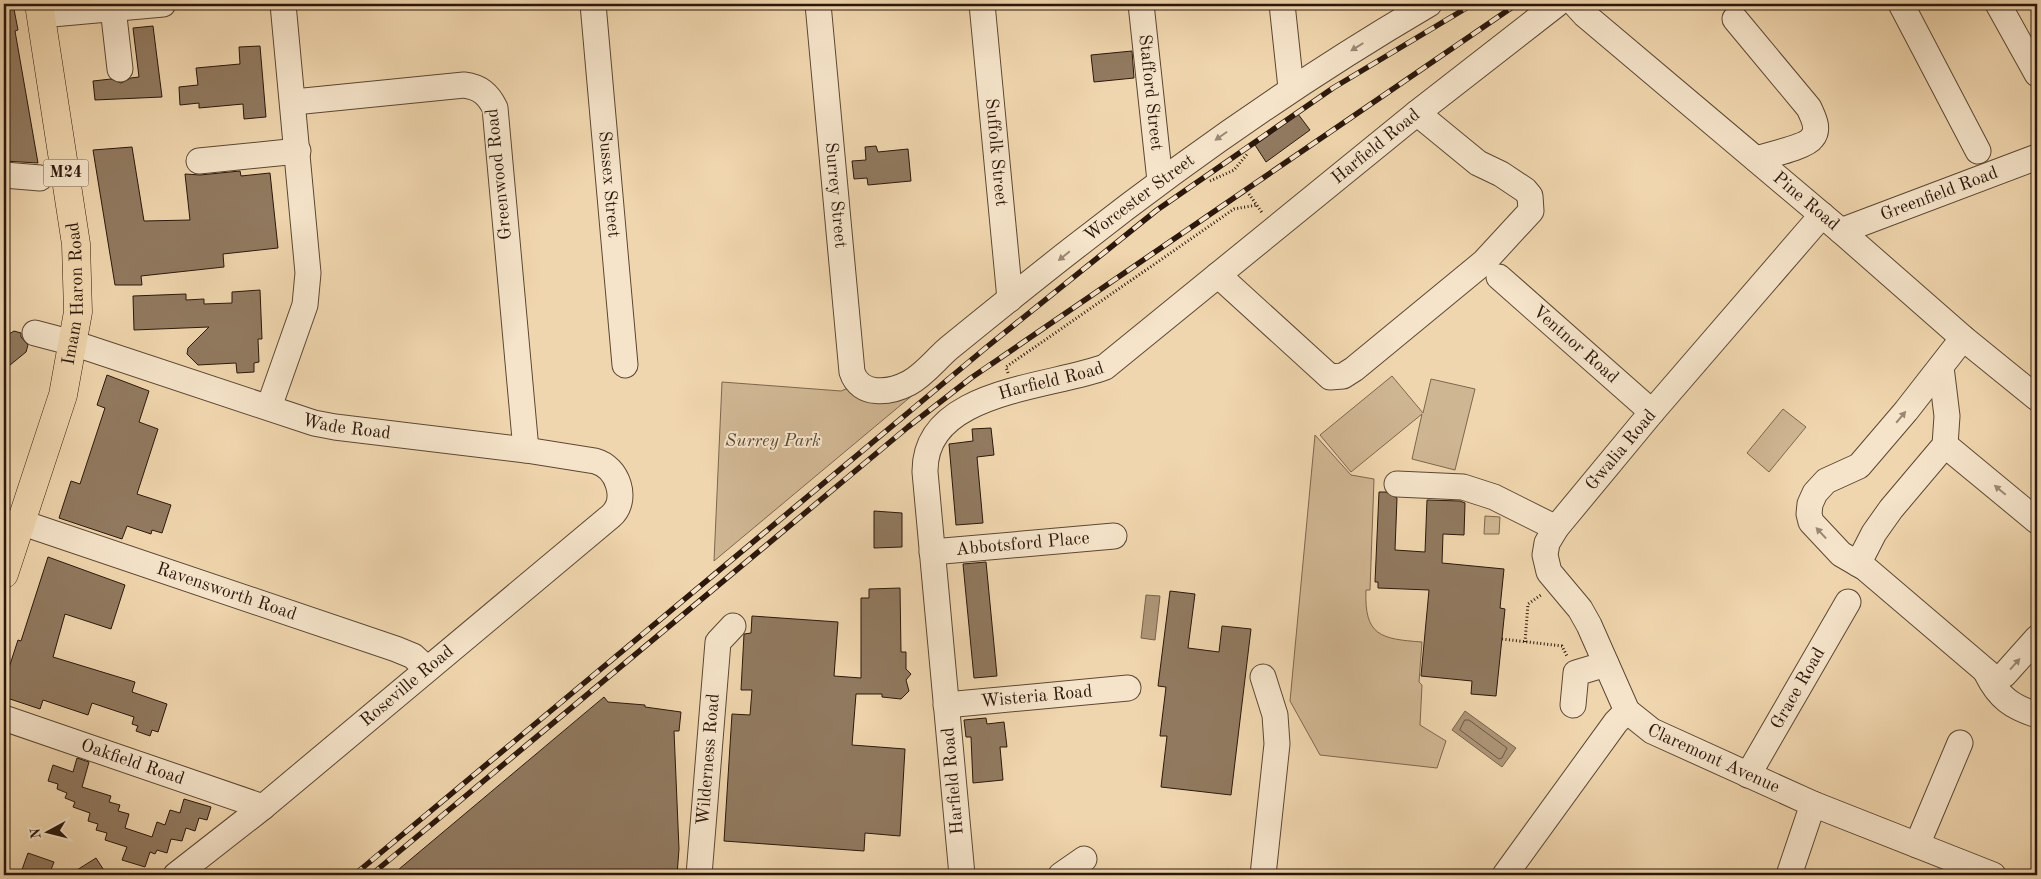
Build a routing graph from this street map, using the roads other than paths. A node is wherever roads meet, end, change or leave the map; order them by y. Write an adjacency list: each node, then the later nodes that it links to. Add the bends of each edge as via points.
1 (163, 4): 14 (street)
2 (283, 4): 22 (street)
3 (593, 4): 39 (street, Sussex Street)
4 (818, 4): 41 (street, Surrey Street, via 851,363 853,376)
5 (982, 4): 35 (street, Suffolk Street)
6 (1141, 4): 31 (street, Stafford Street)
7 (1282, 4): 21 (street)
8 (1429, 4): 16 (street, Worcester Street)
9 (1557, 4): 23 (street, Harfield Road)
10 (1575, 4): 27 (street, Pine Road)
11 (1901, 4): 25 (street)
12 (1998, 4): 18 (street)
13 (2013, 4): 18 (street)
14 (128, 6): 15 (street); 19 (street)
15 (40, 9): 38 (main road, Imam Haron Road / M24, via 76,244 79,288)
16 (1392, 14): 21 (street, Worcester Street, one-way to 21)
17 (1735, 19): 27 (street, via 1808,108 1815,121 1815,133 1807,143)
18 (2028, 36): 20 (street)
19 (120, 69)
20 (2037, 73)
21 (1291, 88): 31 (street, Worcester Street, one-way to 31)
22 (294, 102): 24 (street); 46 (street, Greenwood Road, via 464,85 482,90 490,98 495,108)
23 (1417, 113): 33 (street, Harfield Road); 33 (street, via 1478,164 1525,190 1530,196 1531,211 1484,262 1390,340 1343,376 1330,377)
24 (298, 150): 28 (street); 43 (street, via 308,291)
25 (1978, 151)
26 (2037, 157): 32 (street, Greenfield Road)
27 (1756, 159): 32 (street, Pine Road)
28 (199, 161)
29 (4, 175): 30 (street)
30 (40, 178)
31 (1160, 181): 35 (street, Worcester Street, one-way to 35)
32 (1832, 223): 37 (street, Pine Road); 44 (street, Gwalia Road)
33 (1218, 275): 53 (street, Harfield Road, via 1105,367 997,395 976,403 946,424 929,446 925,459)
34 (1499, 277): 44 (street, Ventnor Road)
35 (1010, 299): 41 (street, Worcester Street, via 908,384 869,391)
36 (35, 333): 38 (street, Wade Road)
37 (1963, 338): 40 (street); 42 (street, Pine Road)
38 (74, 343): 43 (street, Wade Road); 50 (main road, Imam Haron Road / M24, via 63,395)
39 (625, 365)
40 (1941, 367): 45 (street, via 1947,416); 54 (street, one-way to 40, via 1841,554 1811,522 1810,504 1826,481 1859,466)
41 (859, 385)
42 (2037, 398)
43 (269, 407): 46 (street, Wade Road, via 335,428)
44 (1652, 412): 51 (street, Gwalia Road)
45 (1945, 445): 49 (street, one-way to 45); 54 (street, via 1874,533)
46 (526, 450): 48 (street, Wade Road, via 600,462)
47 (1397, 484): 51 (street, via 1463,486 1494,497)
48 (620, 486): 60 (street, Roseville Road, via 616,512)
49 (2037, 521)
50 (20, 522): 55 (main road, Imam Haron Road / M24); 60 (street, Ravensworth Road, via 396,649 413,656)
51 (1556, 528): 59 (street, Gwalia Road, via 1547,543 1545,555 1549,572 1580,609)
52 (1114, 536): 53 (street, Abbotsford Place)
53 (932, 552): 64 (street, Harfield Road)
54 (1858, 564): 61 (street)
55 (4, 574)
56 (1848, 602): 70 (street, Grace Road)
57 (725, 634): 75 (street, Wilderness Road)
58 (2037, 638): 61 (street, one-way to 58, via 1999,678 2004,675)
59 (1606, 664): 65 (street, via 1576,673); 66 (street, Gwalia Road)
60 (426, 669): 72 (street, Roseville Road)
61 (1987, 674): 67 (street, via 1995,689 2008,701 2018,709)
62 (1263, 677): 79 (street, via 1275,715 1277,744)
63 (1128, 688): 64 (street, Wisteria Road)
64 (946, 705): 77 (street, Harfield Road)
65 (1573, 705)
66 (1627, 711): 70 (street, Claremont Avenue, via 1652,731); 80 (street, Claremont Avenue)
67 (2037, 715)
68 (4, 718): 72 (street, Oakfield Road)
69 (1960, 743): 73 (street)
70 (1748, 774): 71 (street, Claremont Avenue)
71 (1813, 804): 73 (street, Claremont Avenue); 81 (street)
72 (263, 807): 76 (street, Roseville Road)
73 (1917, 845): 82 (street, Claremont Avenue)
74 (1084, 859): 78 (street)
75 (706, 869)
76 (176, 875)
77 (962, 875)
78 (1061, 875)
79 (1263, 875)
80 (1505, 875)
81 (1789, 875)
82 (1993, 875)

